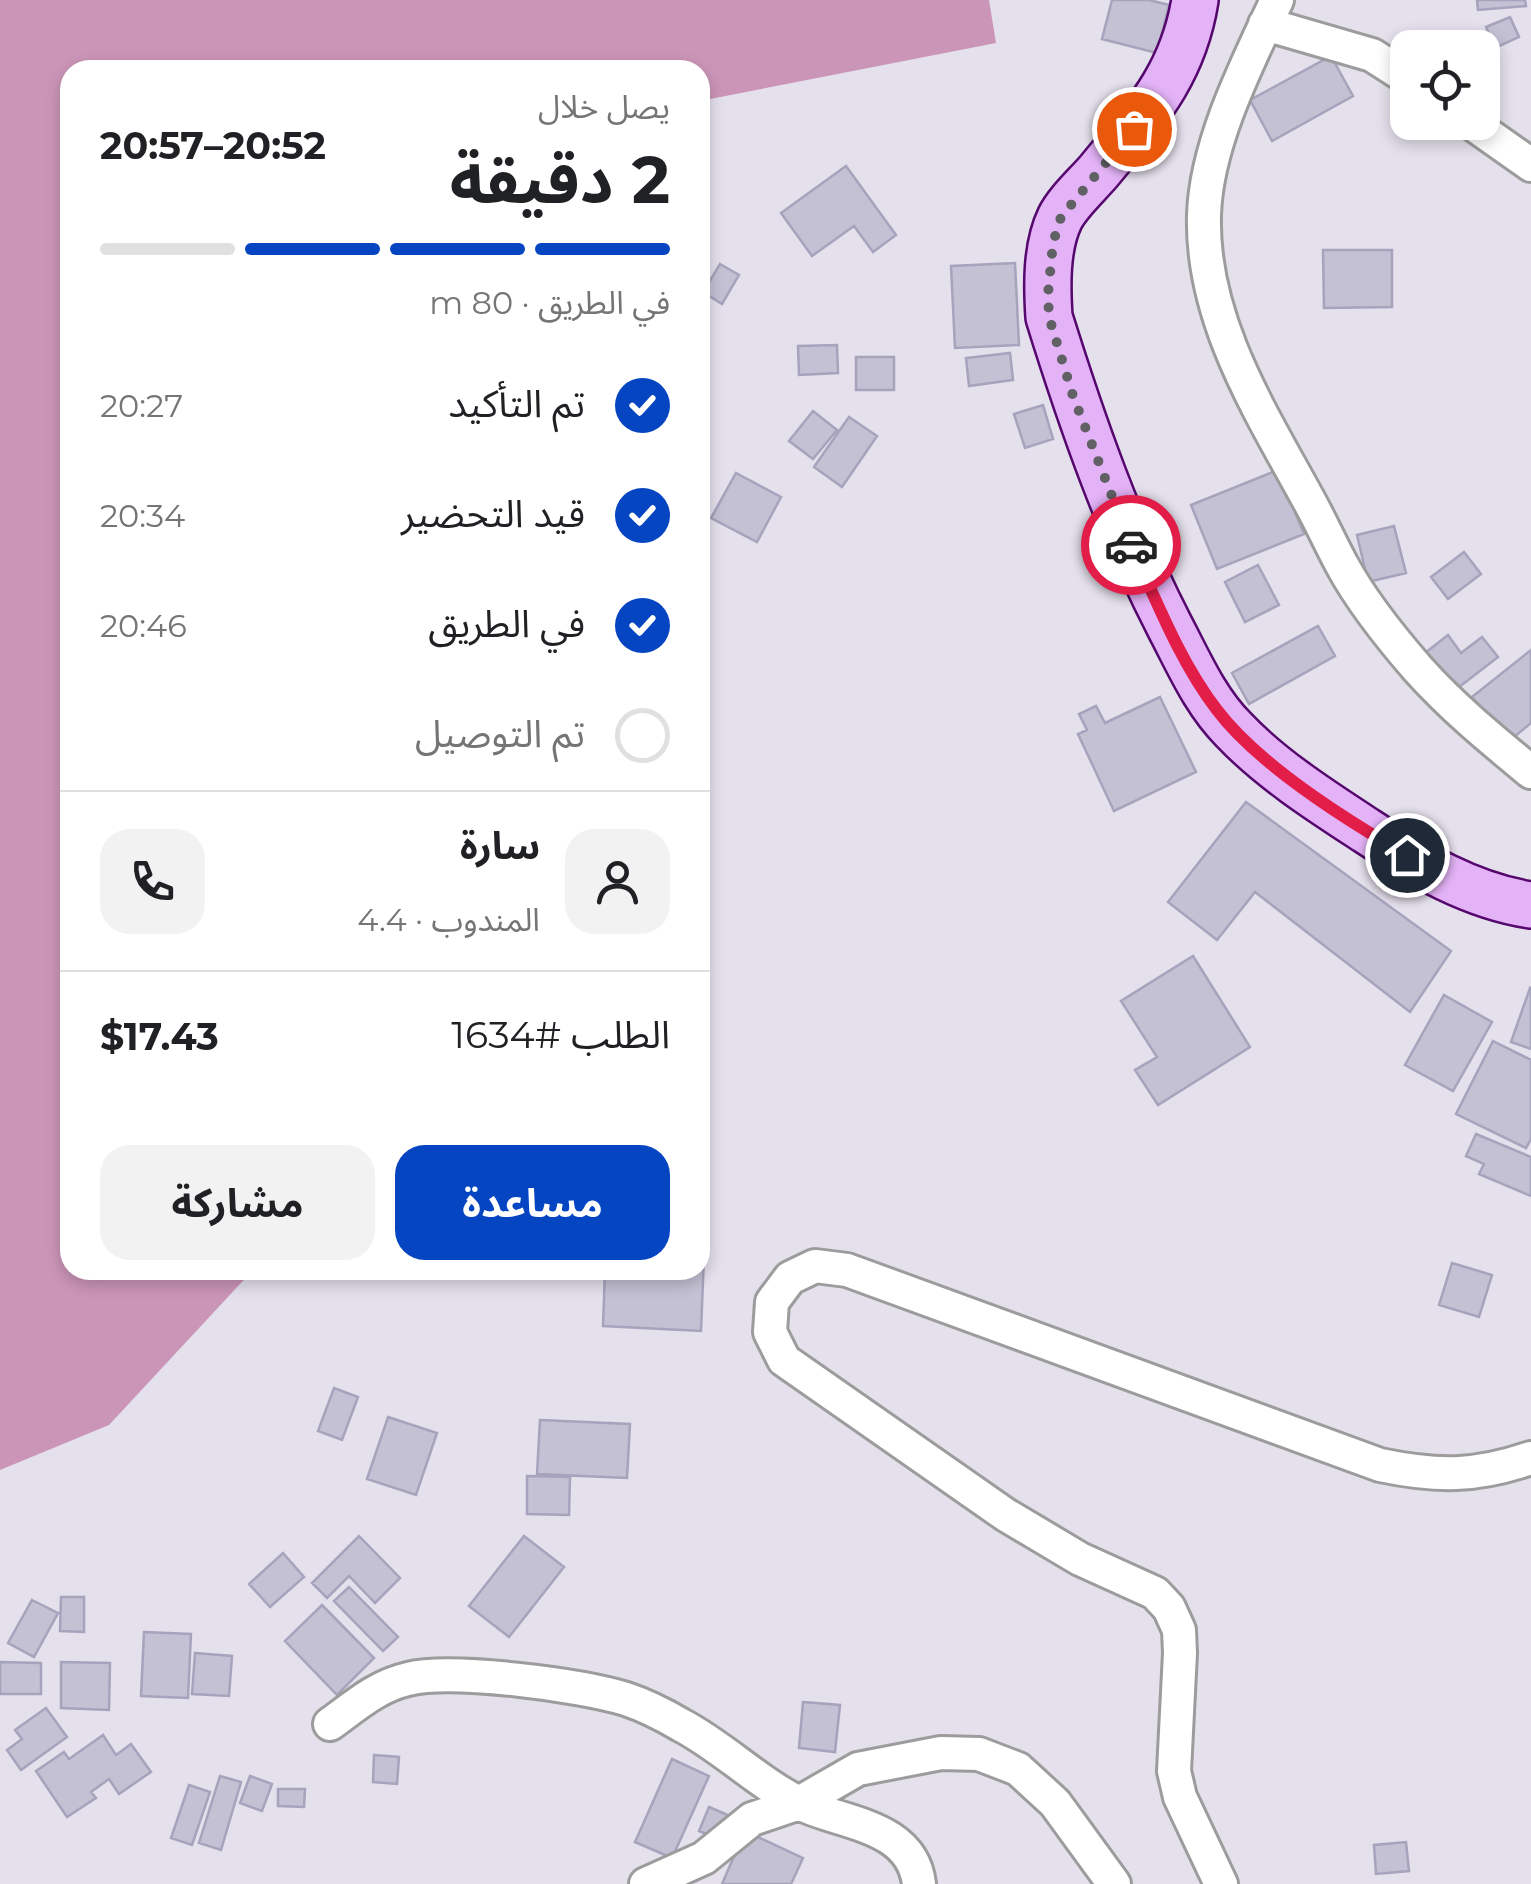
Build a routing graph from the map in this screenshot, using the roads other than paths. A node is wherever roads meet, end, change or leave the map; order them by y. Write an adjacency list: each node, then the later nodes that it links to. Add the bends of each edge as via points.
1 (1195, 0): 7 (main road, via 1176,66 1158,100 1061,217 1053,243 1049,317 1102,474 1157,602 1201,687 1233,730 1382,841 1483,895)
2 (1271, 12): 3 (street); 6 (street, via 1207,183 1206,252 1232,349 1264,424 1376,617 1461,715)
3 (1390, 66)
4 (1496, 140): 5 (street)
5 (1531, 165)
6 (1531, 772)
7 (1531, 905)
8 (1531, 1458): 14 (street, via 1460,1475 1380,1465 847,1270 815,1266 790,1278 772,1302 770,1332 784,1360 1006,1515 1155,1593 1168,1608 1180,1652 1174,1771)
9 (330, 1724): 10 (street, via 378,1689 410,1678 453,1675 575,1688 626,1699 683,1726)
10 (799, 1803): 11 (street, via 752,1819 704,1858); 12 (street, via 878,1829 900,1846); 13 (street, via 858,1769 980,1754 1018,1769 1055,1803)
11 (646, 1884)
12 (919, 1884)
13 (1114, 1884)
14 (1221, 1884)

